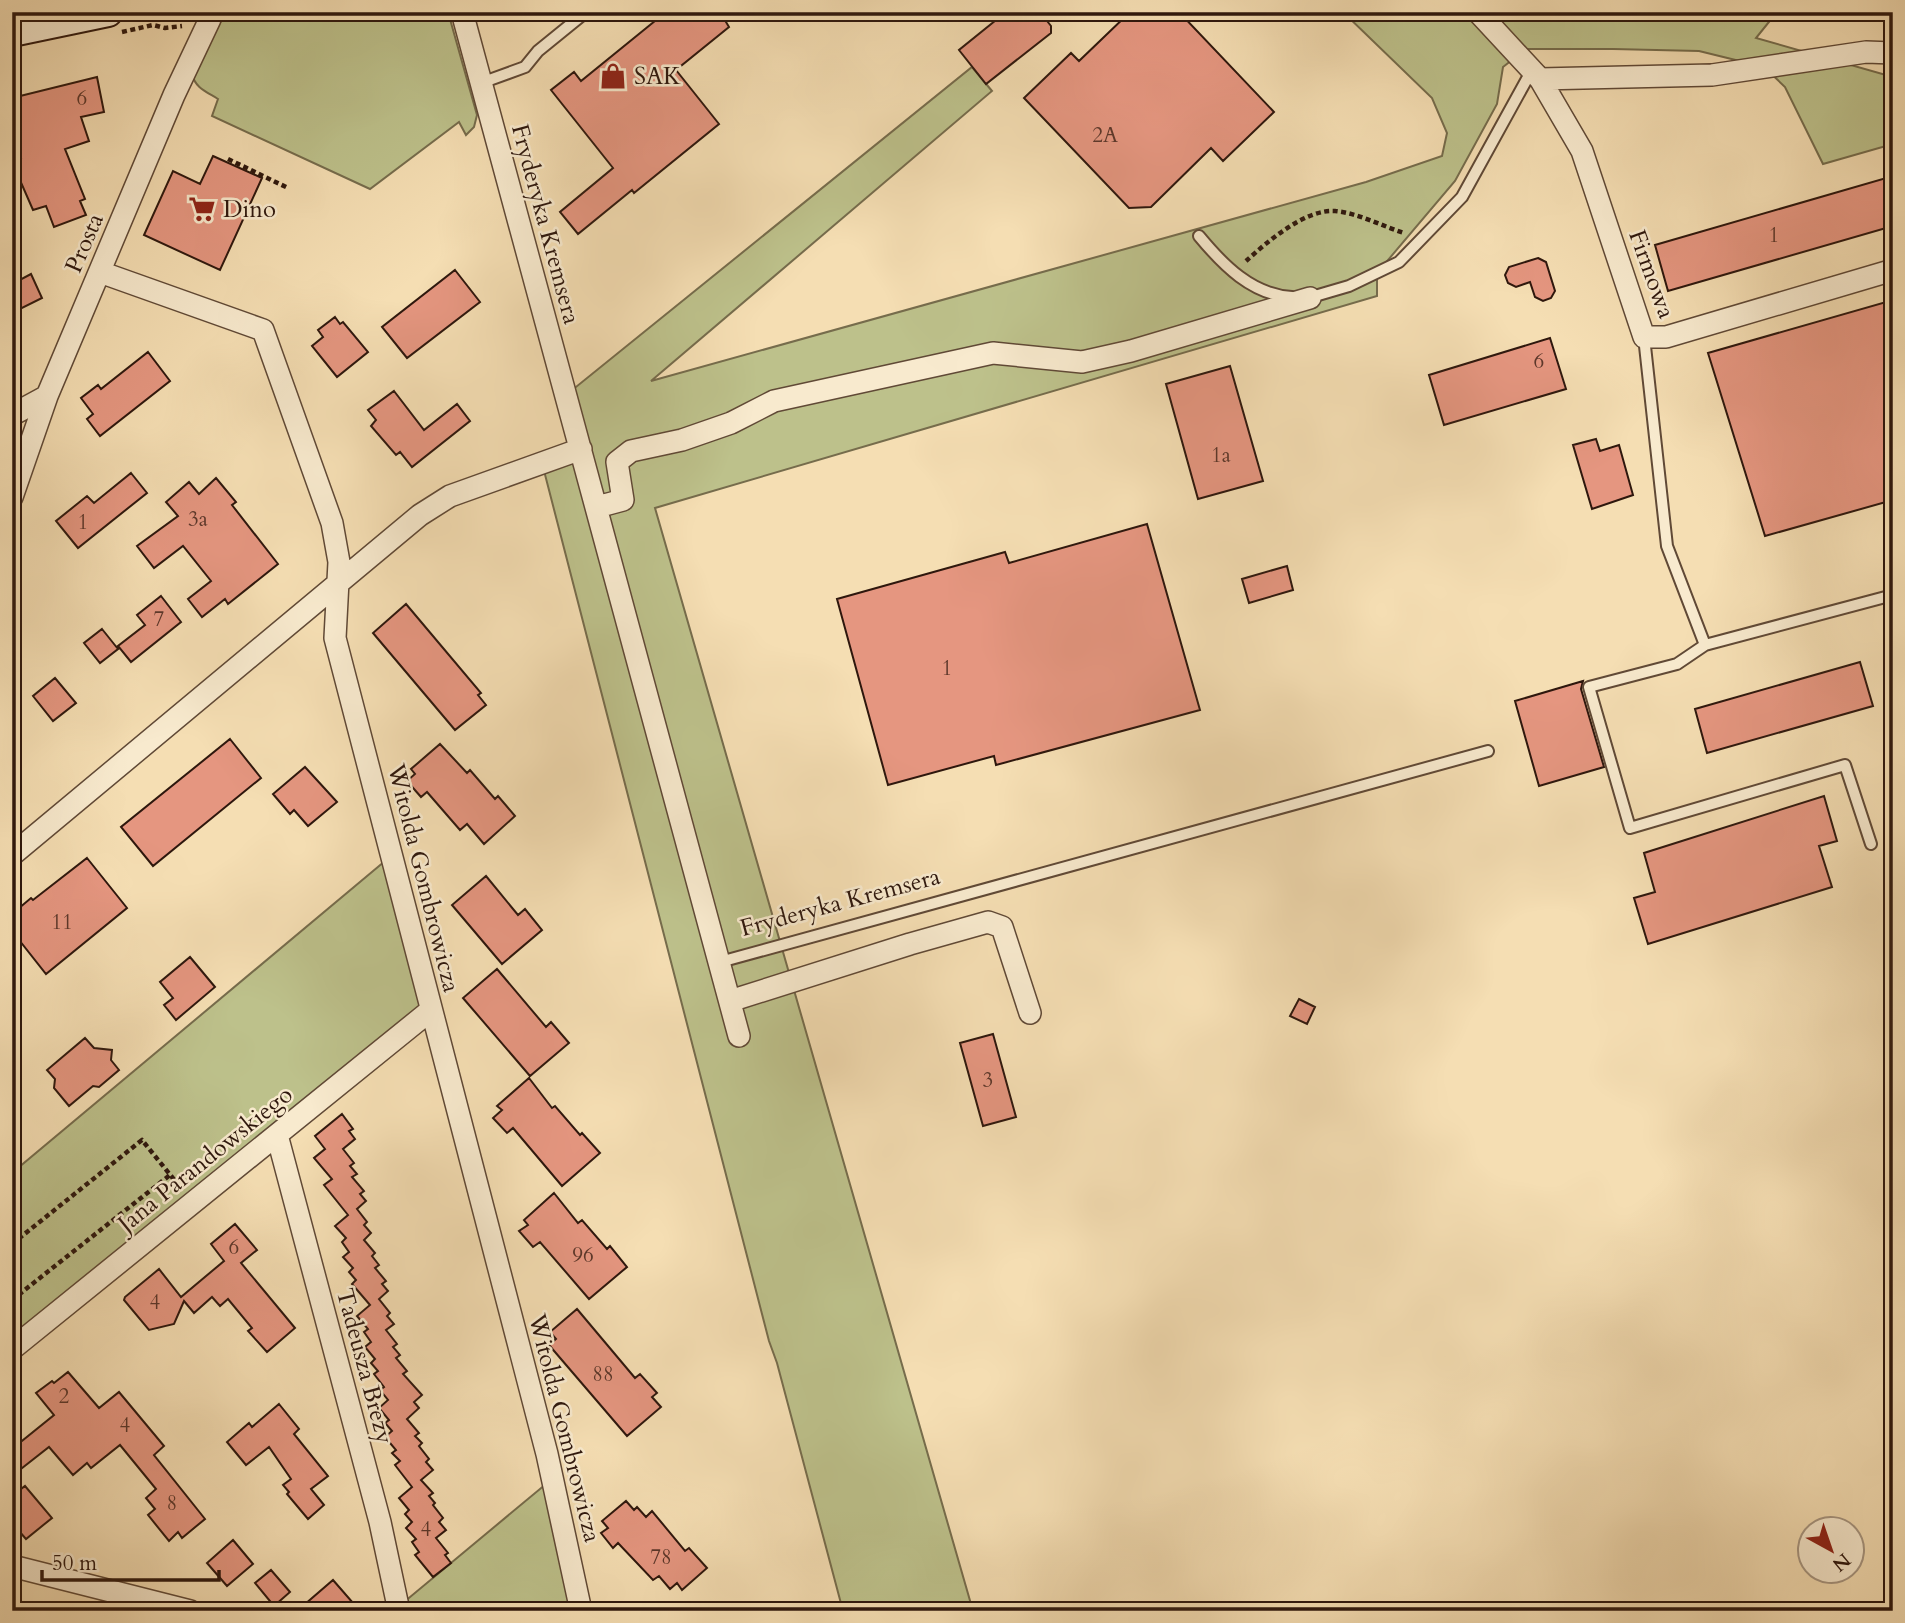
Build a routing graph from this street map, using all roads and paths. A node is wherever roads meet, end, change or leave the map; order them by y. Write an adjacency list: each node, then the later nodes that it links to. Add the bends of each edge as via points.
1 (108, 12): 6 (main road)
2 (208, 12): 15 (street, Prosta, via 210,19)
3 (461, 12): 9 (street, Fryderyka Kremsera)
4 (586, 12): 9 (lane, via 538,51 526,67)
5 (1478, 12): 8 (street, Firmowa)
6 (12, 32)
7 (1893, 53): 8 (street, via 1866,52 1712,75)
8 (1537, 75): 13 (lane, via 1527,79 1462,197); 18 (street, Firmowa, via 1582,151)
9 (481, 83): 21 (street, Fryderyka Kremsera)
10 (228, 159): 11 (path)
11 (288, 188)
12 (1199, 236): 16 (lane)
13 (1421, 239): 16 (path, via 1333,211 1283,229); 17 (lane, via 1399,262)
14 (1893, 270): 18 (street, Firmowa, via 1666,337)
15 (100, 272): 19 (street, Prosta); 24 (street, Witolda Gombrowicza, via 263,330 332,523)
16 (1233, 272): 17 (lane, via 1259,289 1284,297)
17 (1310, 298): 23 (street, via 1082,362 993,353 774,401 731,423 631,451 617,462 623,500)
18 (1644, 337): 26 (lane, via 1667,546)
19 (47, 396): 20 (street); 22 (street, Prosta)
20 (12, 415)
21 (581, 449): 23 (street, Fryderyka Kremsera); 24 (street, via 450,496)
22 (12, 497)
23 (597, 507): 30 (street, Fryderyka Kremsera)
24 (338, 582): 29 (street); 32 (street, Witolda Gombrowicza, via 335,638)
25 (1893, 595): 26 (lane)
26 (1705, 645): 28 (lane, via 1677,664 1589,687 1630,828 1845,765)
27 (1488, 751): 30 (lane, Fryderyka Kremsera)
28 (1871, 844)
29 (12, 855)
30 (720, 962): 31 (street)
31 (730, 1001): 33 (street, via 988,922 1002,927); 34 (street)
32 (431, 1010): 35 (street, Jana Parandowskiego); 44 (street, Witolda Gombrowicza, via 547,1454)
33 (1030, 1013)
34 (739, 1035)
35 (276, 1135): 37 (street, Jana Parandowskiego); 43 (street, Tadeusza Brezy, via 380,1522)
36 (170, 1175): 37 (path); 38 (path, via 142,1140); 39 (path)
37 (192, 1203): 40 (street, Jana Parandowskiego)
38 (12, 1244)
39 (12, 1300)
40 (12, 1349)
41 (12, 1566): 42 (street)
42 (190, 1611)
43 (399, 1611)
44 (580, 1611)

